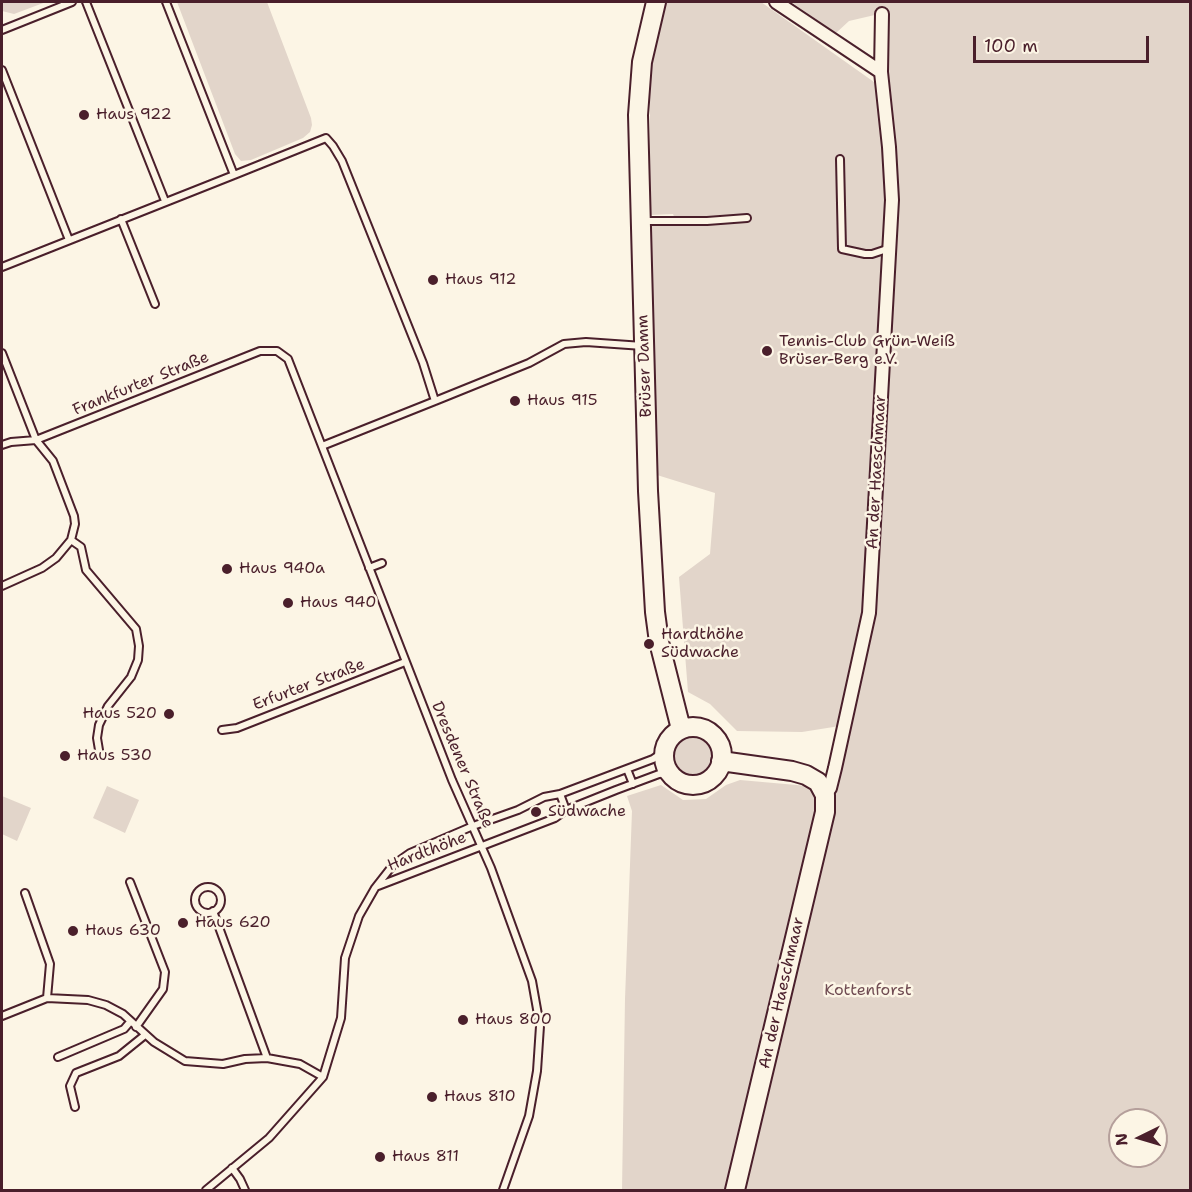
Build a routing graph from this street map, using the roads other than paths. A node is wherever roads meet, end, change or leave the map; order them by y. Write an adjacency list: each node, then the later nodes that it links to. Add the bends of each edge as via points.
1 (72, 2): 7 (lane)
2 (86, 2): 12 (lane)
3 (166, 2): 11 (lane)
4 (656, 2): 15 (street, Brüser Damm, via 642,62 638,115)
5 (776, 2): 9 (street)
6 (882, 14): 9 (street, An der Haeschmaar)
7 (2, 30)
8 (2, 70): 16 (lane)
9 (881, 72): 17 (street, An der Haeschmaar, via 892,200)
10 (840, 159): 17 (lane, via 842,249 872,254)
11 (234, 175): 12 (lane); 23 (lane, via 326,138 342,161)
12 (165, 201): 14 (lane)
13 (747, 218): 15 (lane)
14 (121, 219): 16 (lane); 19 (lane)
15 (640, 221): 20 (street, Brüser Damm)
16 (69, 240): 18 (lane)
17 (890, 248): 41 (street, An der Haeschmaar, via 869,613 835,768)
18 (2, 267)
19 (155, 304)
20 (644, 346): 23 (lane, via 564,344 529,363); 32 (street, Brüser Damm, via 655,612)
21 (2, 352): 24 (lane)
22 (288, 359): 24 (lane, Frankfurter Straße, via 277,351 261,351); 26 (lane, Dresdener Straße)
23 (435, 401): 26 (lane)
24 (36, 440): 25 (lane, Frankfurter Straße); 27 (lane, via 53,461 74,516)
25 (2, 445)
26 (322, 446): 29 (lane, Dresdener Straße)
27 (71, 540): 30 (lane, via 42,568); 34 (lane, via 81,548 86,570 136,629 138,660 99,725)
28 (382, 563): 29 (lane)
29 (369, 568): 31 (lane, Dresdener Straße)
30 (2, 586)
31 (405, 662): 33 (lane, Erfurter Straße, via 237,728); 43 (lane, Dresdener Straße)
32 (681, 729): 35 (street); 36 (street, via 701,728 711,733 721,750)
33 (222, 730)
34 (99, 750)
35 (664, 751): 37 (lane, Hardthöhe); 38 (street)
36 (721, 760): 38 (street, via 714,776 699,784 683,783); 41 (street, via 806,775 818,782)
37 (627, 769): 39 (lane); 40 (lane, Hardthöhe)
38 (670, 773): 39 (lane, Hardthöhe)
39 (633, 784): 42 (lane, Hardthöhe)
40 (560, 794): 42 (lane); 43 (lane, Hardthöhe)
41 (825, 795): 61 (street, An der Haeschmaar, via 825,812)
42 (566, 810): 44 (lane, Hardthöhe, via 555,818)
43 (473, 826): 44 (lane, Dresdener Straße); 46 (lane, Hardthöhe, via 410,853 393,865)
44 (481, 845): 46 (lane, Hardthöhe); 60 (lane, Dresdener Straße, via 525,957 540,1026 534,1094)
45 (130, 882): 51 (lane, via 165,972 163,989)
46 (375, 888): 55 (lane, via 359,916 345,958 341,1018)
47 (25, 893): 49 (lane, via 50,964)
48 (213, 911): 48 (lane, via 221,902 219,893 212,887 202,888 196,904 205,912); 54 (lane)
49 (47, 998): 50 (lane); 51 (lane, via 106,1005)
50 (2, 1016)
51 (133, 1024): 52 (lane); 53 (lane)
52 (145, 1035): 54 (lane, via 185,1061 223,1064); 56 (lane, via 119,1056 76,1073 70,1086)
53 (58, 1057)
54 (267, 1058): 55 (lane, via 300,1064)
55 (322, 1077): 57 (lane, via 269,1138)
56 (75, 1107)
57 (232, 1168): 58 (lane); 59 (lane)
58 (206, 1191)
59 (245, 1191)
60 (503, 1191)
61 (735, 1191)

